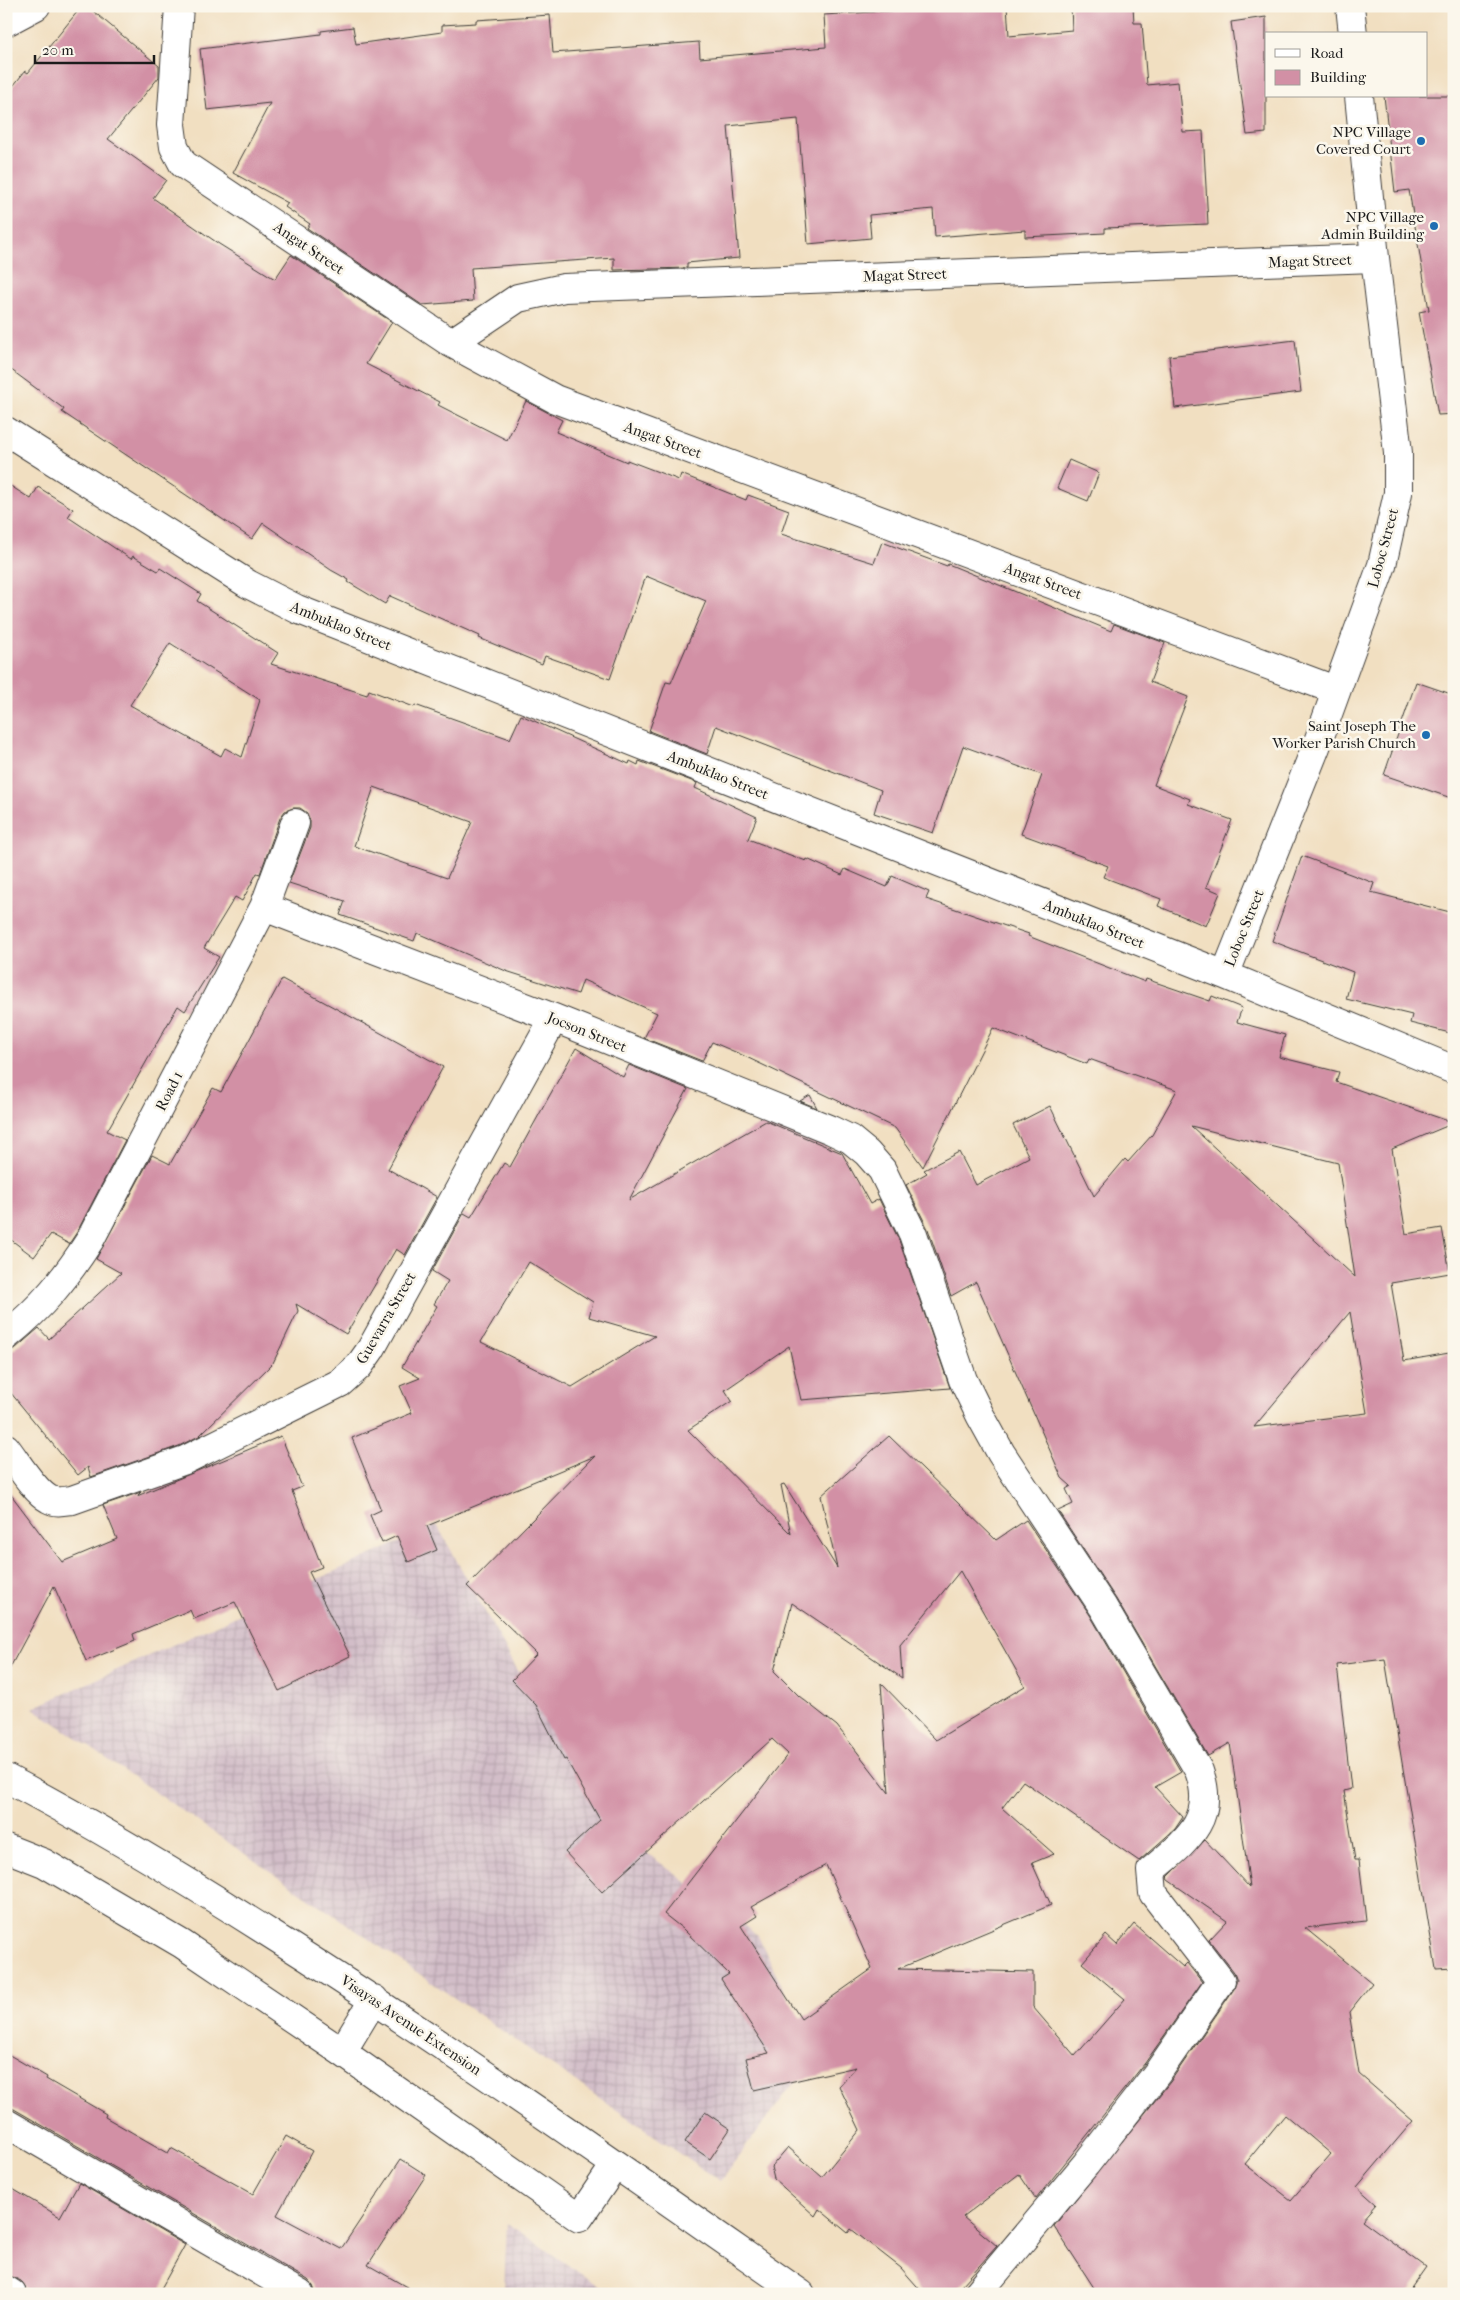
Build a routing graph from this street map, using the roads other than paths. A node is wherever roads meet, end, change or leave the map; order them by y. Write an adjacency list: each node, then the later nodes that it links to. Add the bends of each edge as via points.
1 (36, 6): 4 (street)
2 (179, 6): 8 (street, Angat Street, via 171,125 174,146 183,164)
3 (1350, 6): 5 (street)
4 (6, 22)
5 (1353, 32)
6 (1359, 98): 7 (street, Loboc Street)
7 (1375, 258): 8 (street, Magat Street, via 564,288 518,298); 10 (street, Loboc Street, via 1398,454 1398,493 1382,565)
8 (450, 343): 10 (street, Angat Street, via 554,400)
9 (6, 431): 13 (street, Ambuklao Street, via 248,584 297,609)
10 (1335, 690): 13 (street, Loboc Street, via 1316,747)
11 (295, 823): 12 (street, Road 1)
12 (264, 906): 14 (street, Jocson Street); 16 (street, Road 1, via 90,1240 54,1292)
13 (1225, 975): 15 (street, Ambuklao Street)
14 (554, 1018): 17 (street, Guevarra Street, via 371,1349 359,1366 340,1383 185,1460 72,1500 49,1499 40,1492); 28 (street, Jocson Street, via 843,1136 867,1153 882,1170 913,1234 963,1380 980,1416 1102,1608 1199,1771 1206,1798 1198,1824 1180,1846 1151,1871 1154,1893 1221,1981 1158,2072 1086,2164)
15 (1454, 1070)
16 (6, 1336)
17 (6, 1448)
18 (6, 1778): 20 (street, Visayas Avenue Extension, via 204,1892)
19 (6, 1848): 21 (street, via 44,1863 182,1944)
20 (374, 1999): 21 (street); 23 (street, Visayas Avenue Extension)
21 (342, 2052): 23 (street, via 579,2218)
22 (6, 2123): 26 (street)
23 (615, 2164): 27 (street, Visayas Avenue Extension)
24 (6, 2290): 25 (street)
25 (12, 2294)
26 (300, 2294)
27 (801, 2294)
28 (976, 2294)

